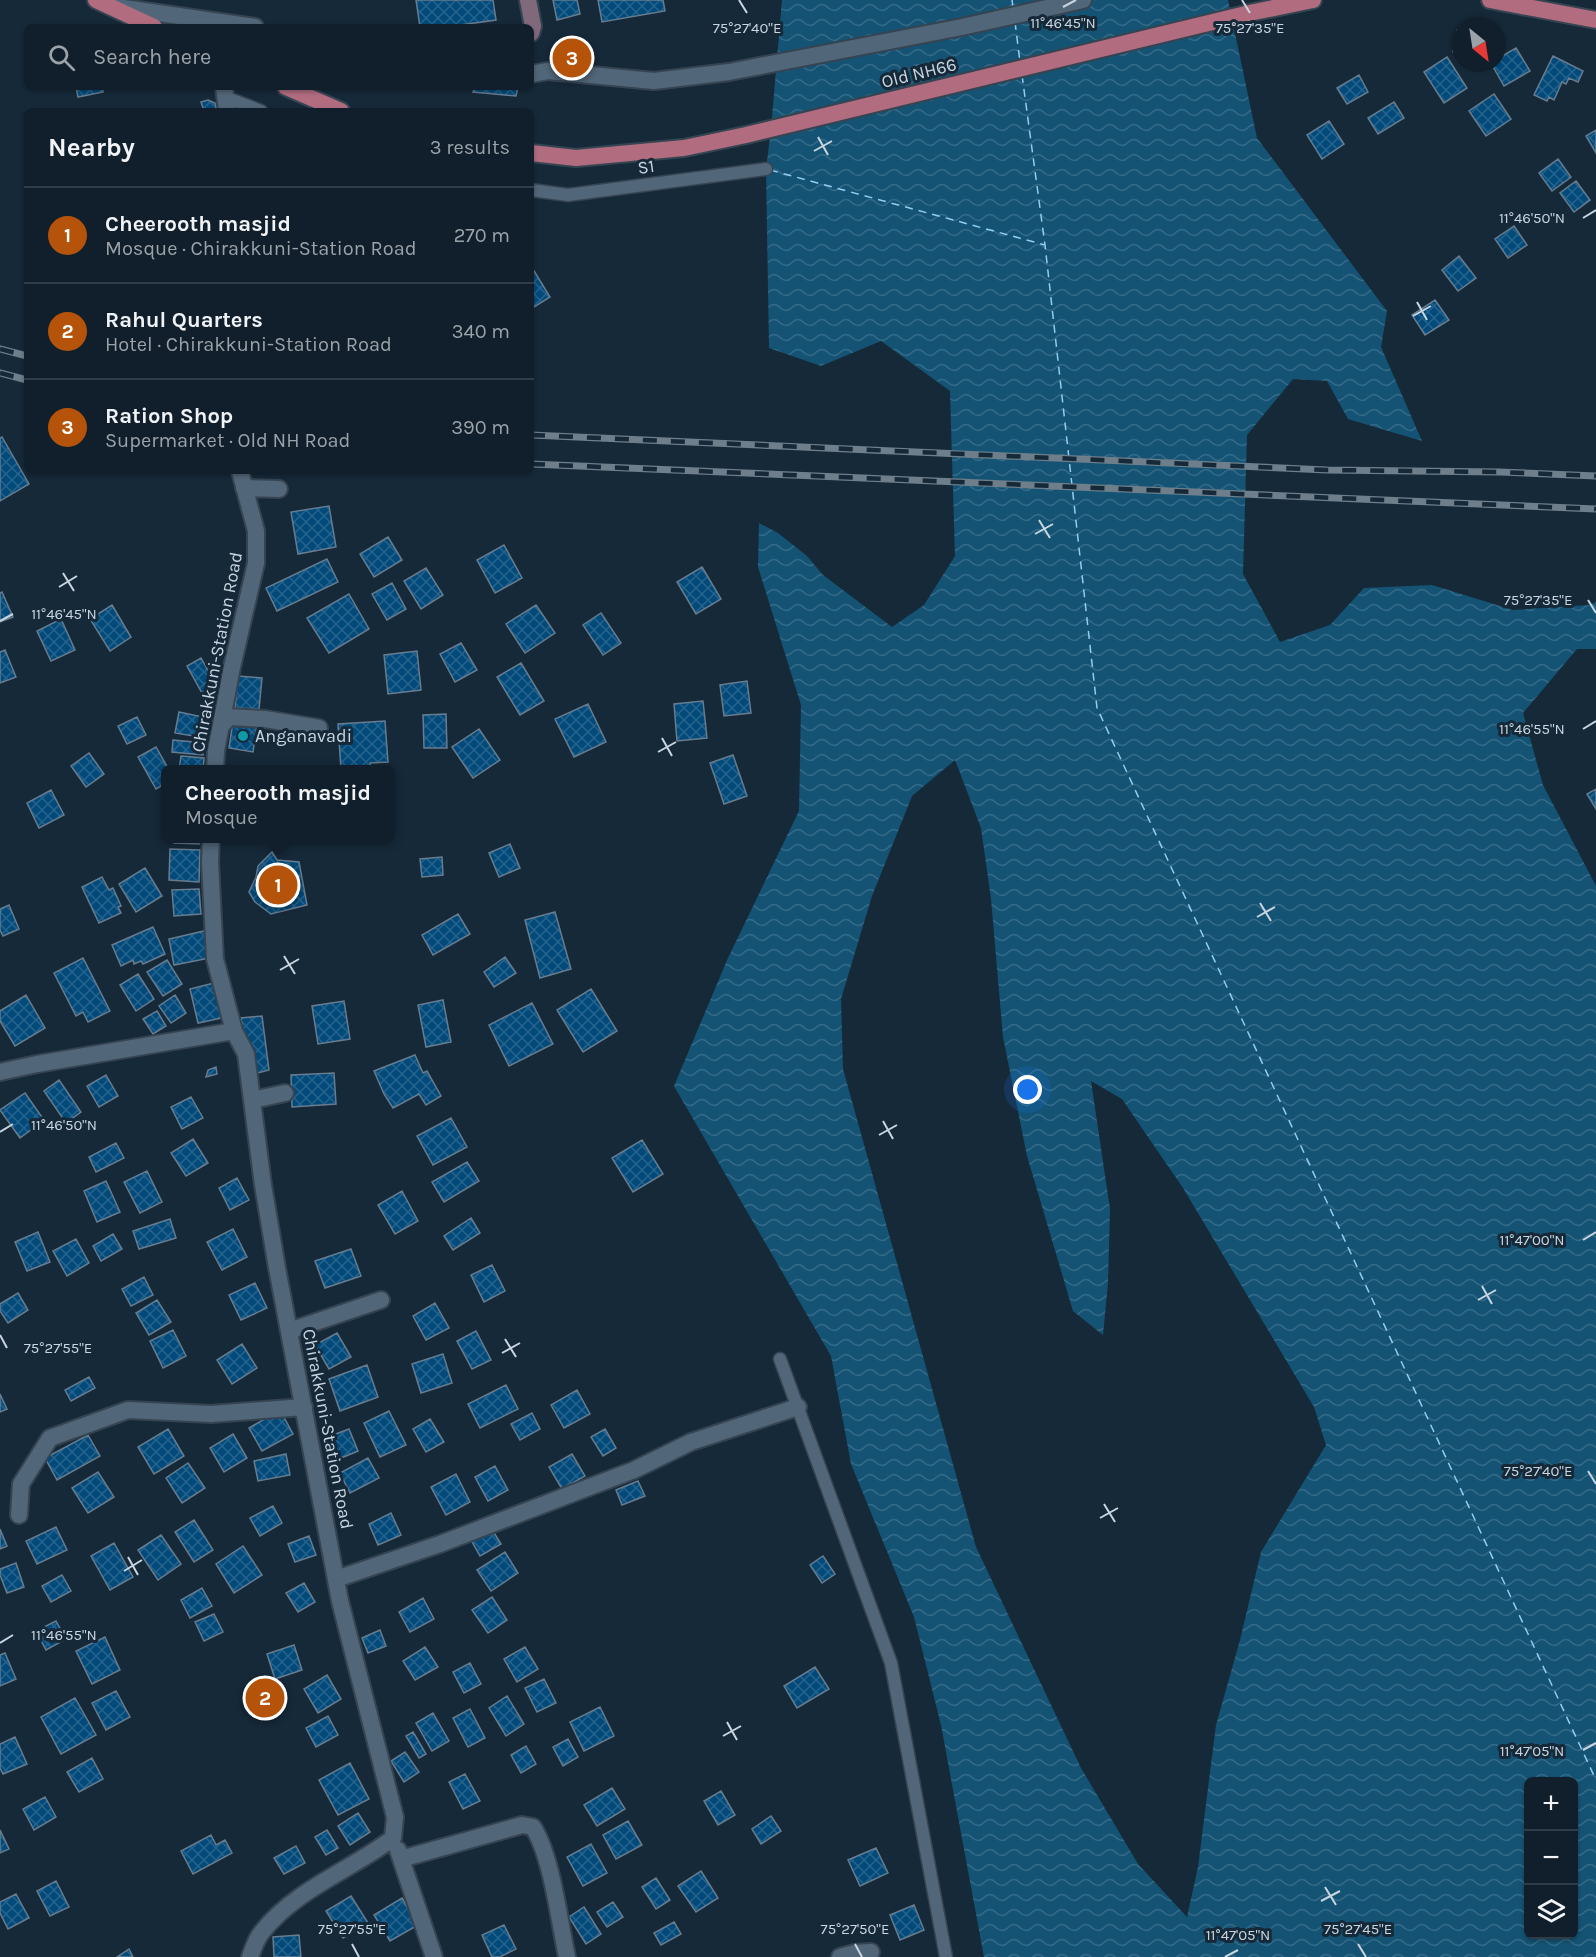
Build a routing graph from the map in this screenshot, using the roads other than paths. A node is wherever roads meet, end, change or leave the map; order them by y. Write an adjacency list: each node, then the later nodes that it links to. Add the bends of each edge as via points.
1 (528, 0): 9 (main road)
2 (1083, 0): 10 (street, via 729,72 654,81 548,71)
3 (1313, 0): 15 (main road, Old NH66, via 684,148 576,158)
4 (1490, 0): 6 (main road)
5 (103, 3): 7 (main road); 8 (street)
6 (1596, 20)
7 (148, 24)
8 (236, 24)
9 (533, 24)
10 (534, 73)
11 (293, 90): 14 (main road)
12 (225, 98): 13 (lane)
13 (253, 108)
14 (334, 108)
15 (534, 153)
16 (766, 169): 17 (lane, S1, via 568,195)
17 (534, 190)
18 (241, 474): 19 (street, Chirakkuni-Station Road)
19 (244, 488): 20 (street); 21 (street, Chirakkuni-Station Road, via 256,531 256,563)
20 (279, 489)
21 (221, 726): 22 (street, via 229,717); 23 (street, Chirakkuni-Station Road)
22 (320, 728)
23 (215, 765)
24 (211, 843): 25 (street, Chirakkuni-Station Road, via 215,959)
25 (234, 1030): 26 (street); 28 (street, Chirakkuni-Station Road, via 246,1054)
26 (0, 1072)
27 (285, 1093): 28 (street)
28 (253, 1100): 30 (street, Chirakkuni-Station Road, via 263,1185)
29 (381, 1300): 30 (street)
30 (289, 1331): 32 (street, Chirakkuni-Station Road)
31 (780, 1359): 33 (lane)
32 (304, 1407): 34 (street, via 211,1414 128,1410 50,1438 21,1484); 35 (street, Chirakkuni-Station Road, via 319,1450)
33 (798, 1407): 35 (street, via 692,1442 634,1470 441,1545); 43 (lane, via 891,1663)
34 (19, 1515)
35 (336, 1579): 36 (street, Chirakkuni-Station Road, via 395,1817)
36 (393, 1838): 37 (street); 39 (street, via 282,1912 260,1933)
37 (401, 1859): 40 (street); 41 (street, via 522,1825 533,1827 547,1864)
38 (871, 1952): 42 (street)
39 (250, 1957)
40 (434, 1957)
41 (567, 1957)
42 (840, 1957)
43 (946, 1957)

